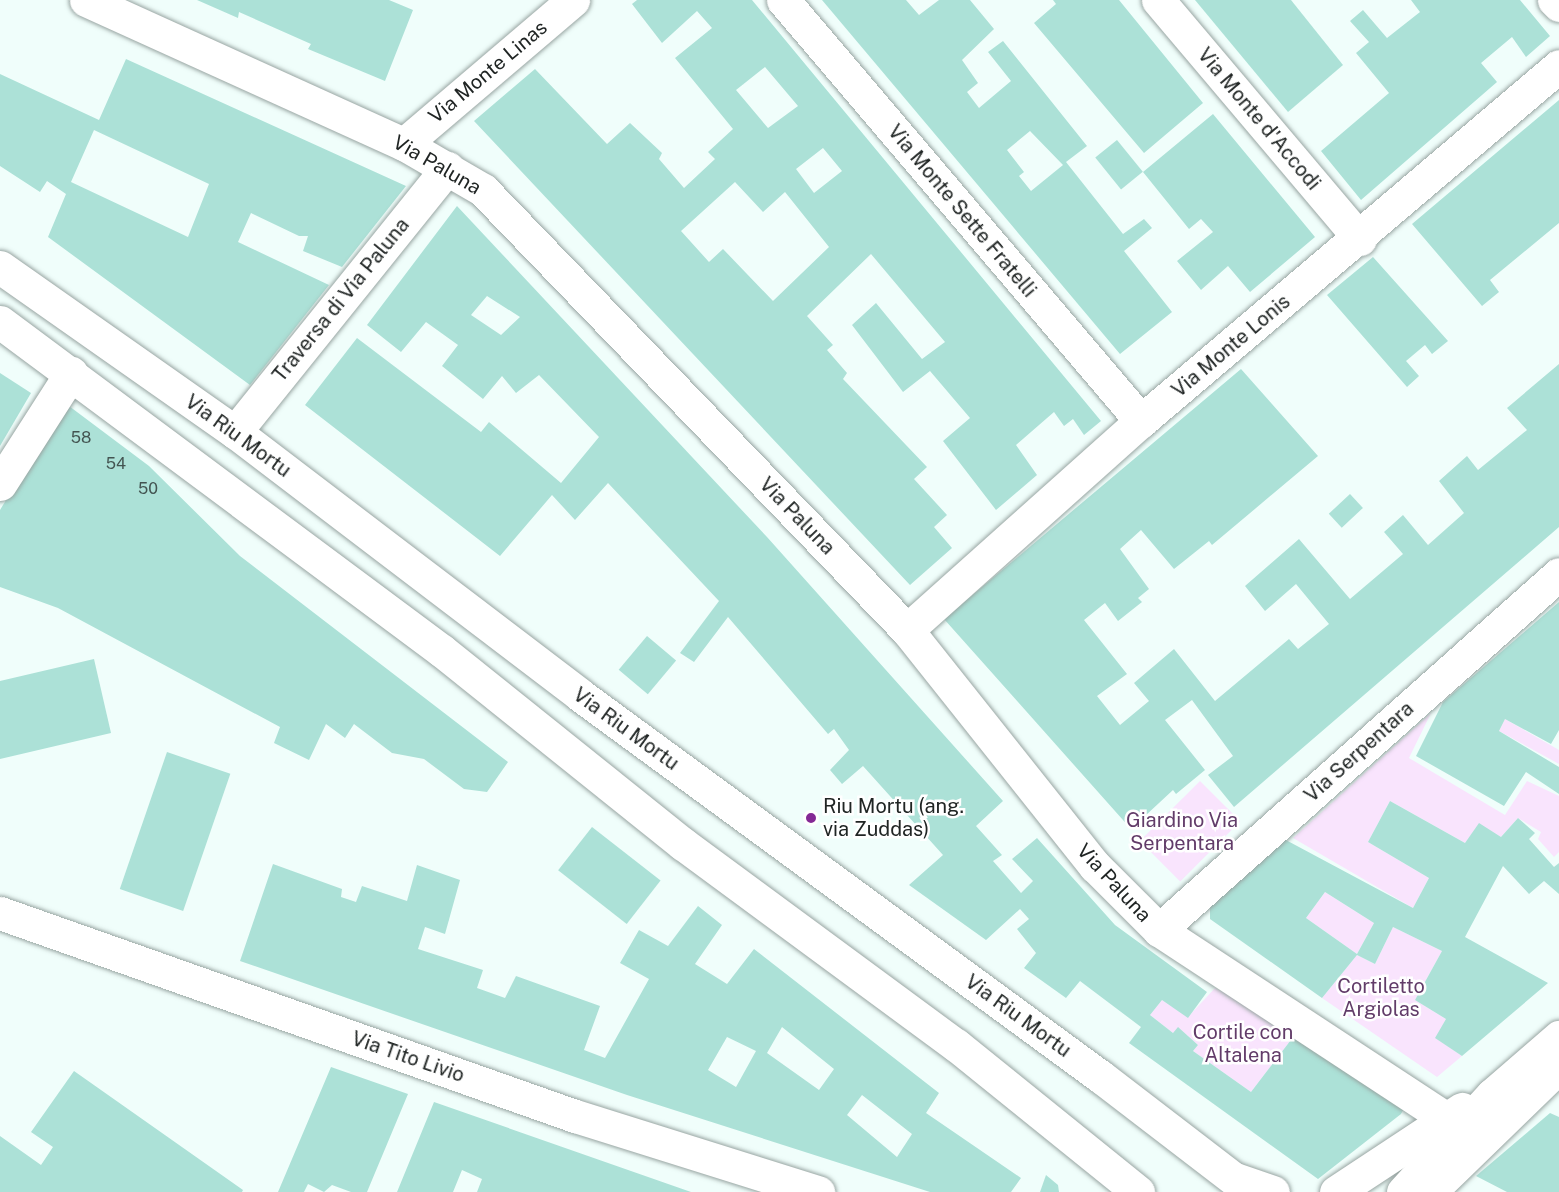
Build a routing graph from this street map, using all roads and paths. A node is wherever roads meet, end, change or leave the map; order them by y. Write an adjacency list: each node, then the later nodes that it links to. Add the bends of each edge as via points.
1 (86, 0): 8 (street, Via Paluna)
2 (573, 0): 8 (street, Via Monte Linas)
3 (783, 0): 14 (street, Via Monte Sette Fratelli)
4 (1158, 0): 10 (street, Via Monte d'Accodi)
5 (1554, 0): 6 (street)
6 (1559, 5)
7 (1559, 66): 10 (street, Via Monte Lonis)
8 (404, 144): 9 (street, Via Paluna)
9 (447, 168): 15 (street, Traversa di Via Paluna); 18 (street, Via Paluna, via 483,190)
10 (1360, 239): 14 (street, Via Monte Lonis)
11 (0, 267): 15 (street, Via Riu Mortu)
12 (0, 322): 13 (street)
13 (71, 373): 16 (street); 27 (street, via 442,651 683,844 956,1045)
14 (1142, 421): 18 (street, Via Monte Lonis)
15 (235, 432): 25 (street, Via Riu Mortu, via 580,695)
16 (0, 484)
17 (1559, 574): 20 (street, Via Serpentara)
18 (907, 630): 20 (street, Via Paluna, via 1095,866)
19 (0, 913): 26 (street, Via Tito Livio, via 575,1116)
20 (1159, 930): 24 (street, Via Paluna)
21 (1559, 1037): 23 (street)
22 (1556, 1070): 31 (street)
23 (1492, 1095): 24 (street); 30 (street)
24 (1444, 1117): 29 (street)
25 (1243, 1186): 28 (street, Via Riu Mortu)
26 (818, 1192)
27 (1138, 1192)
28 (1273, 1192)
29 (1336, 1192)
30 (1403, 1192)
31 (1430, 1192)

